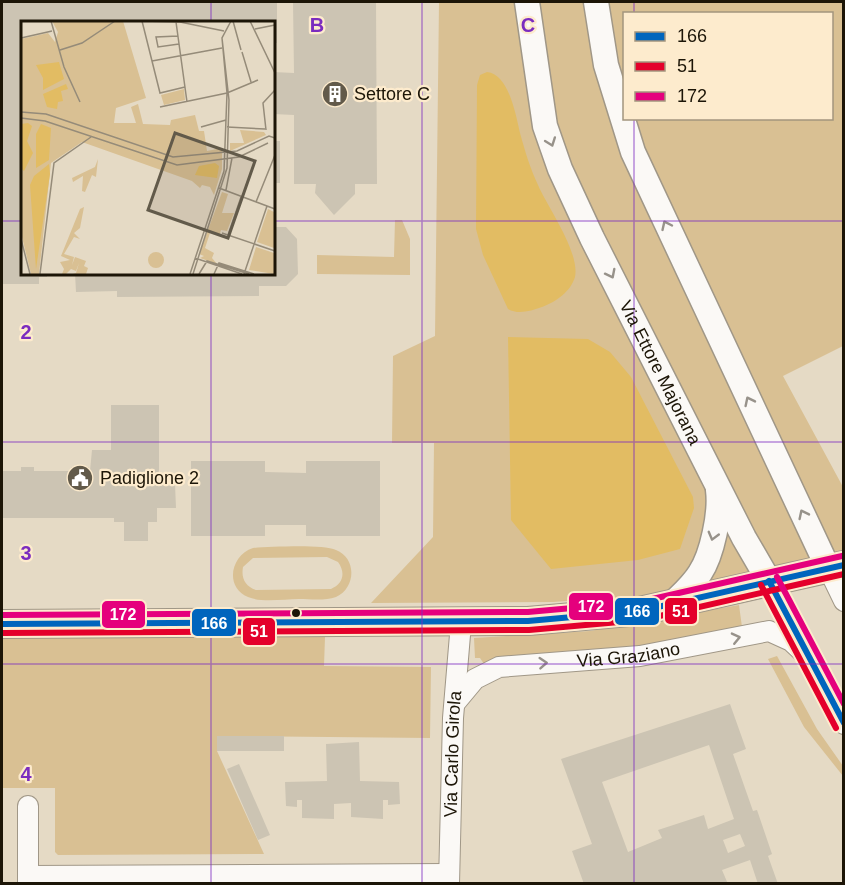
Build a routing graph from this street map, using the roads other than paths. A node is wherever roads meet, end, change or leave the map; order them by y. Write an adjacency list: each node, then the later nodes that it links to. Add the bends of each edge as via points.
1 (526, 2): 5 (street, Via Ettore Majorana, one-way to 5, via 545,126 560,169)
2 (596, 2): 4 (street, one-way to 2, via 606,65)
3 (623, 120): 6 (street, one-way to 3, via 633,152)
4 (623, 120)
5 (716, 479): 7 (street, Via Ettore Majorana); 9 (street, one-way to 9, via 719,515 706,560 695,580)
6 (836, 566): 7 (main road); 8 (street)
7 (769, 582): 9 (main road); 12 (street, Via Ettore Majorana)
8 (843, 601)
9 (670, 605): 10 (main road, via 573,618)
10 (461, 623): 11 (main road); 13 (street, Via Carlo Girola)
11 (2, 624)
12 (807, 656): 13 (street, Via Graziano, one-way to 12, via 475,679 498,667 640,656 769,631 791,640); 14 (street, Via Ettore Majorana)
13 (455, 703): 16 (street, Via Carlo Girola)
14 (843, 724)
15 (28, 806): 17 (street)
16 (449, 879): 17 (street)
17 (28, 880)

